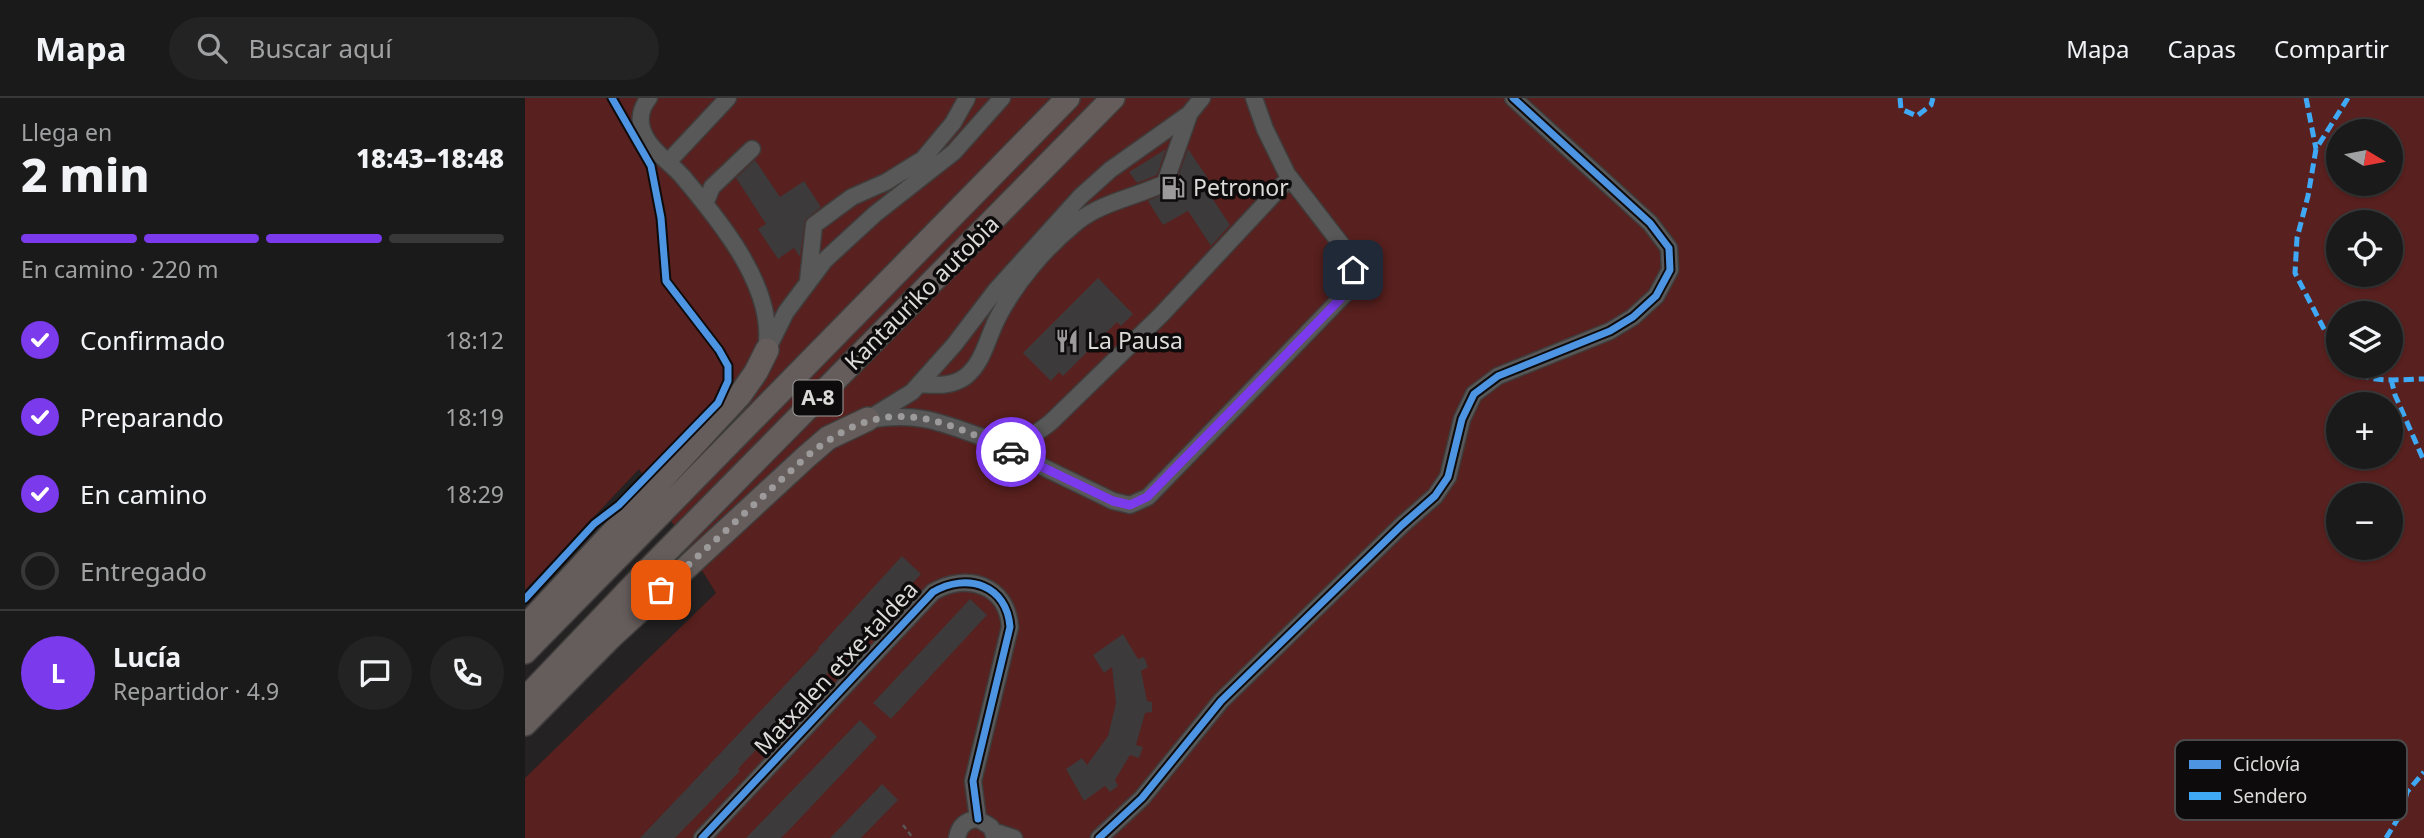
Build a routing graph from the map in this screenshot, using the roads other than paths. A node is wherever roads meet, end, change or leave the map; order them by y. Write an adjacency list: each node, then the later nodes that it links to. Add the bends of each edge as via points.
1 (649, 98): 12 (street, via 642,107 640,125 647,140)
2 (727, 98): 12 (street)
3 (967, 98): 15 (street, via 923,159 852,197 814,225)
4 (1002, 98): 15 (street, via 954,152 839,246)
5 (1068, 98): 21 (highway, Kantauriko autobia / A-8)
6 (1113, 98): 22 (highway, Kantauriko autobia / A-8)
7 (1202, 98): 10 (street)
8 (1254, 98): 13 (street)
9 (1513, 98): 29 (street, via 1650,223 1669,248 1669,270 1655,296 1610,331 1498,376 1474,394 1462,419 1448,477 1435,496 1221,701 1142,798)
10 (1189, 114): 17 (street, via 1080,197 996,289); 17 (street, via 1165,183 1078,222 1019,284 999,314 980,363 964,378 947,385)
11 (752, 149): 14 (street, via 712,187)
12 (669, 162): 14 (street)
13 (1289, 178): 19 (street, via 1161,315 1033,437 1007,442); 19 (street, via 1351,257 1347,292 1147,497 1130,505 1113,501)
14 (705, 204): 16 (street, via 751,273 764,302 769,325)
15 (807, 283): 16 (street)
16 (767, 350): 20 (highway, via 740,395)
17 (919, 384): 18 (street)
18 (869, 419): 19 (street, via 913,416); 23 (highway, via 828,438 806,457 631,618)
19 (979, 436)
20 (525, 627)
21 (525, 652)
22 (525, 699)
23 (525, 724)
24 (978, 819): 25 (street, via 987,823); 26 (street, Matxalen etxe-taldea, via 973,781 1010,627 1002,600 979,584 963,581 933,592); 27 (street, via 961,826)
25 (994, 835): 28 (street)
26 (702, 838)
27 (957, 838)
28 (1014, 838)
29 (1099, 838)

